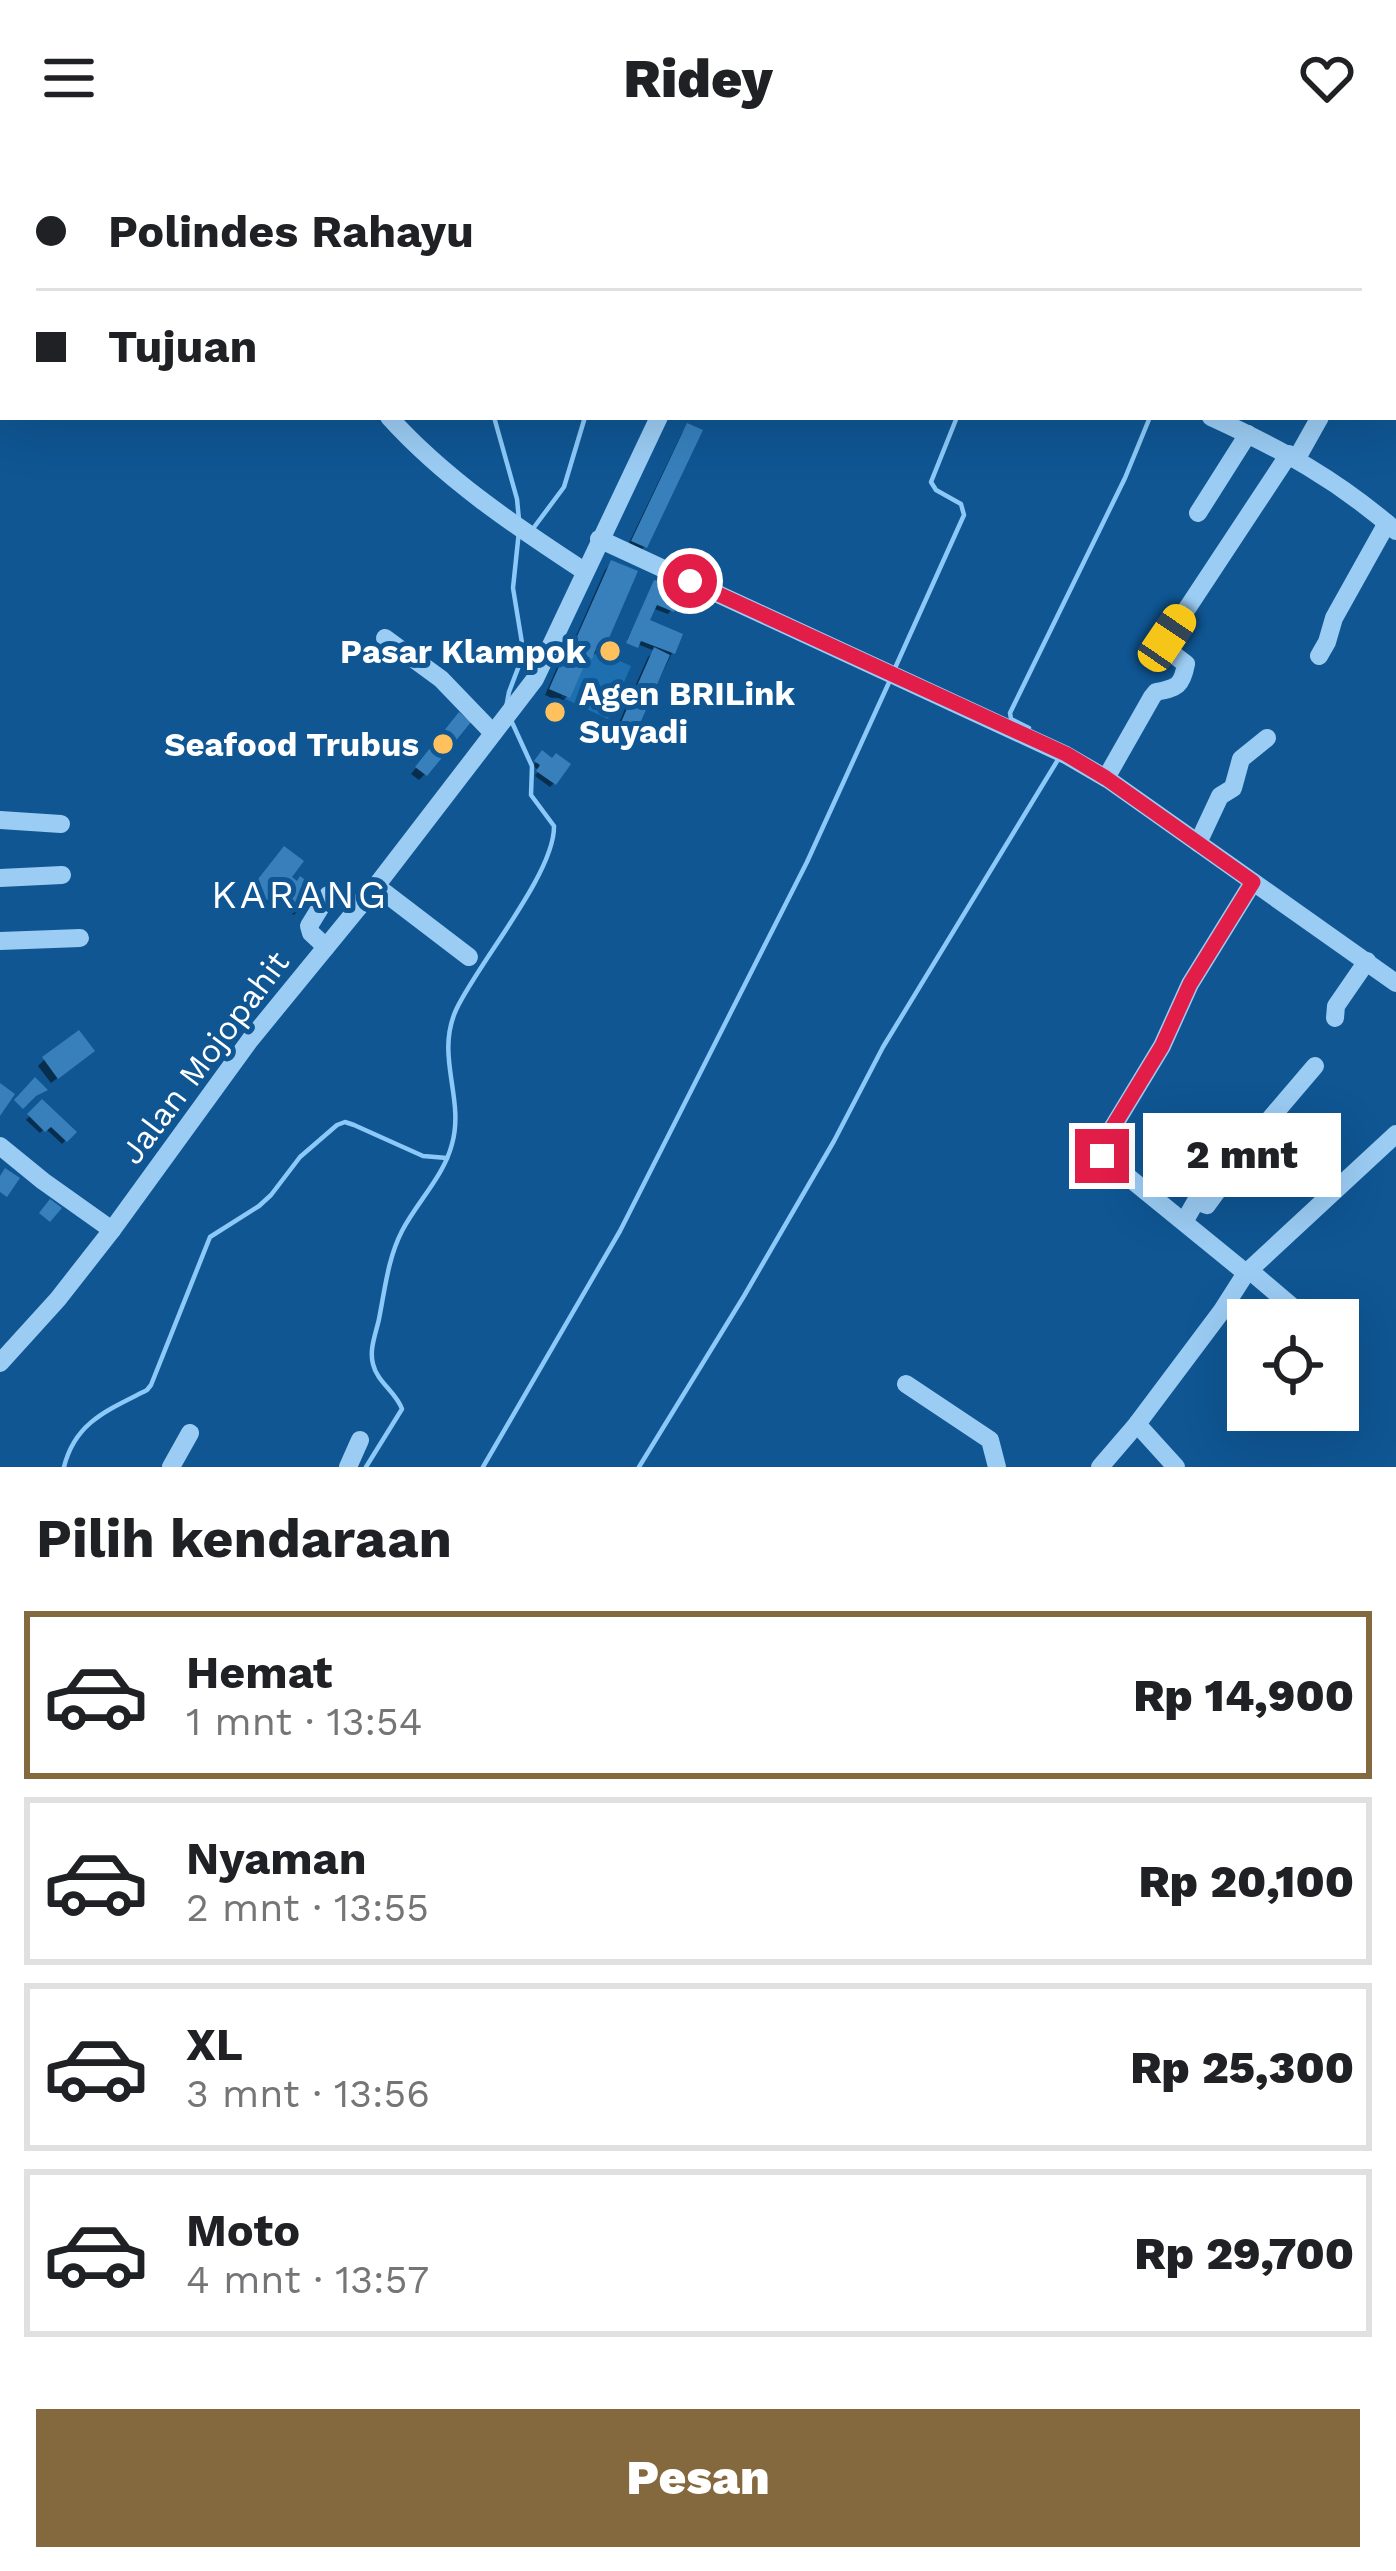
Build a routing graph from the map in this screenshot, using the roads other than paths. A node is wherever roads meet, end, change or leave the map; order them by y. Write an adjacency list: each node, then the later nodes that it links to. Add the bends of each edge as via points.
1 (392, 420): 10 (street, via 421,451)
2 (658, 420): 9 (street)
3 (1218, 420): 5 (street)
4 (1318, 420): 6 (street)
5 (1248, 434): 6 (street); 7 (street)
6 (1293, 456): 8 (street); 15 (street, via 1167,638 1166,647 1186,664 1178,685 1156,692)
7 (1198, 513)
8 (1391, 527): 12 (street)
9 (599, 539): 10 (street); 15 (street)
10 (584, 571): 13 (street, Jalan Mojopahit, via 535,680)
11 (385, 638): 13 (street)
12 (1319, 656)
13 (495, 730): 22 (street, Jalan Mojopahit)
14 (1268, 738): 18 (street, via 1241,759 1233,788 1220,796)
15 (1106, 778): 18 (street)
16 (0, 820): 17 (street)
17 (61, 824)
18 (1198, 843): 21 (street)
19 (62, 875): 20 (street)
20 (0, 878)
21 (1253, 882): 28 (street); 34 (street, via 1099,1150)
22 (376, 886): 23 (street, Jalan Mojopahit); 27 (street)
23 (358, 907): 26 (street, Jalan Mojopahit); 26 (street, via 328,895 309,926)
24 (80, 938): 25 (street)
25 (0, 941)
26 (326, 946): 35 (street, Jalan Mojopahit)
27 (469, 957)
28 (1366, 962): 29 (street); 30 (street)
29 (1396, 983)
30 (1335, 1018)
31 (1315, 1066): 34 (street, via 1207,1205 1196,1201)
32 (1396, 1134): 36 (street)
33 (0, 1146): 35 (street)
34 (1184, 1222): 36 (street)
35 (112, 1230): 38 (street, Jalan Mojopahit)
36 (1248, 1272): 37 (street); 40 (street)
37 (1282, 1299)
38 (0, 1364)
39 (906, 1384): 45 (street, via 990,1440)
40 (1137, 1424): 46 (street); 47 (street)
41 (190, 1433): 43 (street)
42 (360, 1440): 44 (street)
43 (171, 1467)
44 (348, 1467)
45 (997, 1467)
46 (1100, 1467)
47 (1176, 1467)

